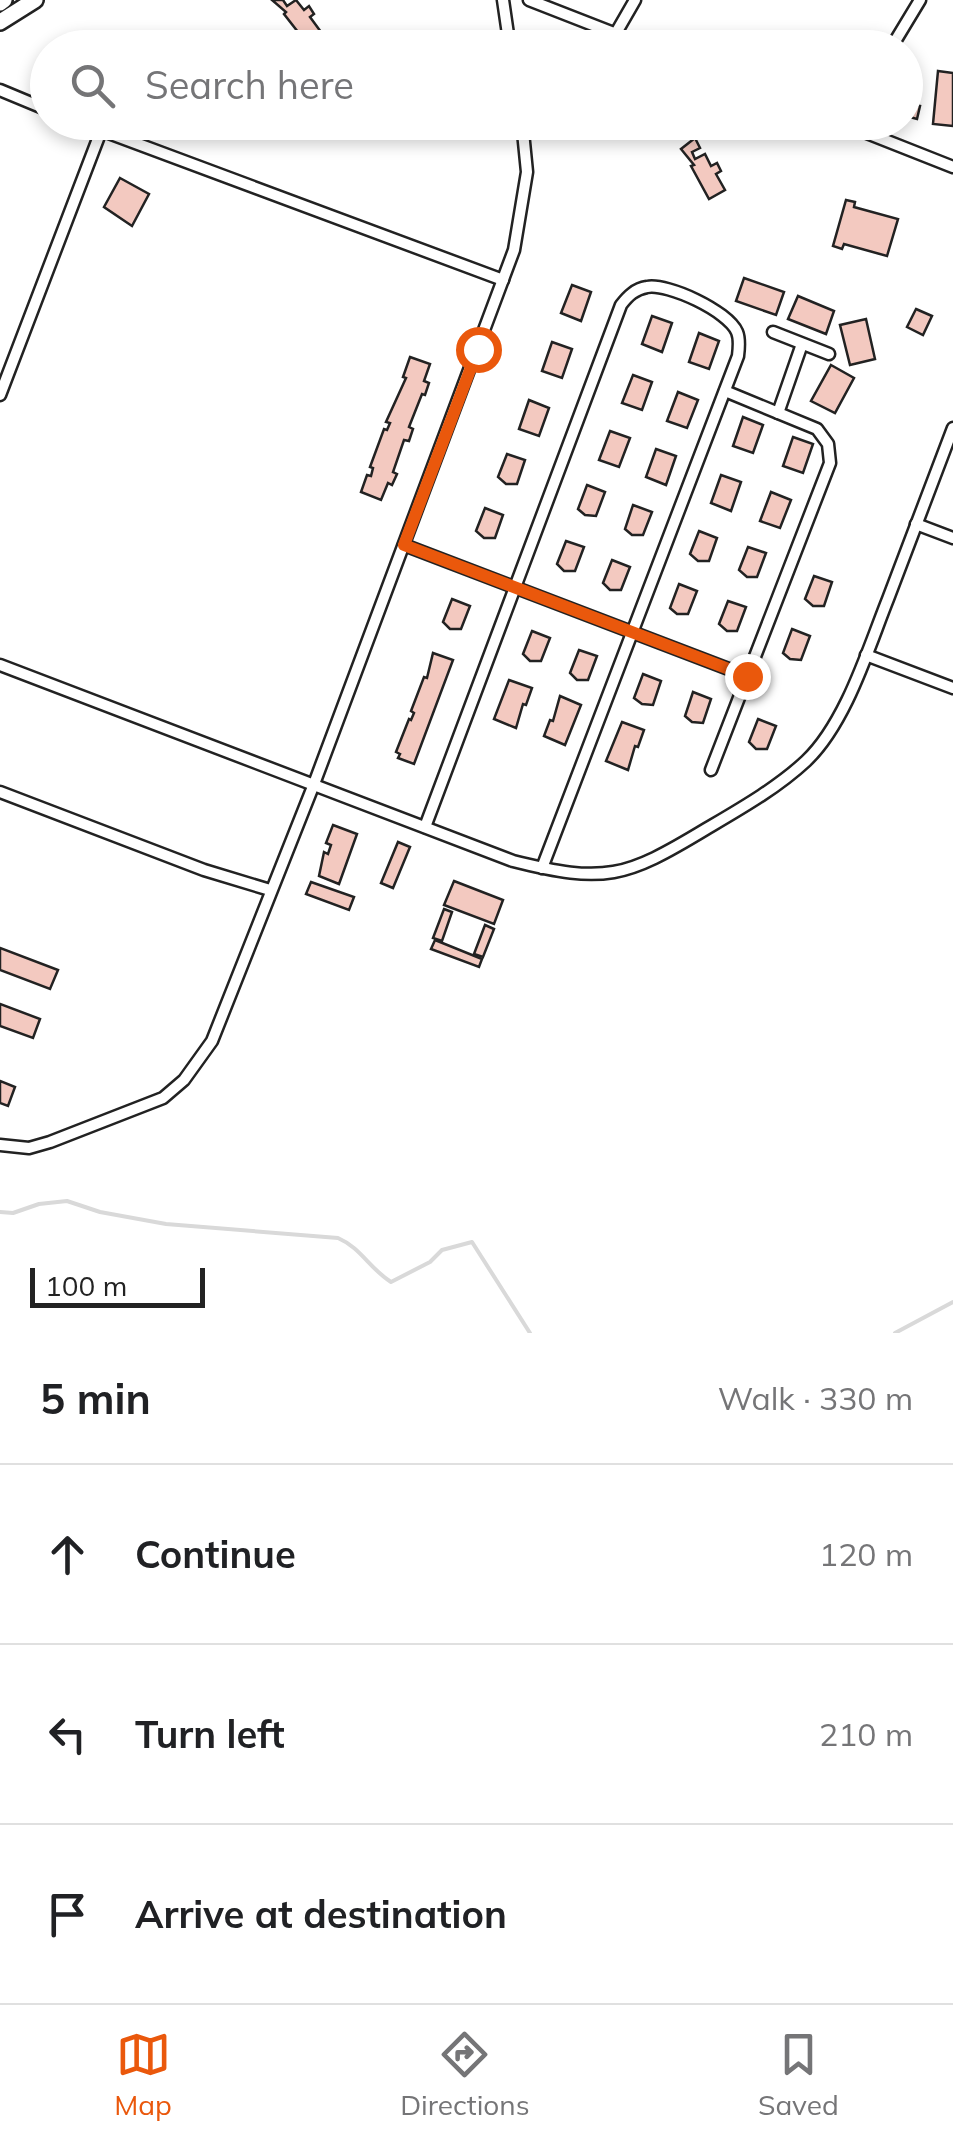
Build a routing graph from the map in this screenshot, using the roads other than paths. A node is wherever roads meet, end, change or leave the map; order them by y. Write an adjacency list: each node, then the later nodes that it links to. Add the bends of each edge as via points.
1 (36, 0): 6 (main road)
2 (503, 0): 7 (street)
3 (529, 0): 8 (street)
4 (635, 0): 9 (street)
5 (920, 0): 10 (street)
6 (0, 22)
7 (507, 30)
8 (608, 30)
9 (618, 30)
10 (901, 30)
11 (0, 90): 12 (street)
12 (30, 102)
13 (98, 140): 23 (street)
14 (125, 140): 18 (street)
15 (524, 140): 18 (street, via 523,208)
16 (885, 140): 17 (street)
17 (953, 167)
18 (503, 280): 28 (street)
19 (773, 332): 20 (street)
20 (802, 344): 21 (street); 24 (street)
21 (829, 354)
22 (725, 391): 24 (street); 29 (street, via 740,343 730,321 664,288 630,294); 30 (street)
23 (0, 395)
24 (778, 413): 33 (street, via 817,429 830,463)
25 (953, 428): 26 (street)
26 (916, 524): 27 (street); 31 (street)
27 (953, 538)
28 (404, 545): 29 (street); 36 (street)
29 (515, 586): 30 (street); 38 (street)
30 (633, 631): 33 (street); 39 (street)
31 (866, 655): 34 (street); 39 (street, via 808,760 762,795 624,873 582,876)
32 (0, 665): 36 (street)
33 (747, 676): 35 (street)
34 (953, 688)
35 (711, 770)
36 (314, 784): 38 (street); 40 (street)
37 (0, 792): 40 (street)
38 (424, 826): 39 (street)
39 (542, 868)
40 (270, 890): 41 (street, via 212,1041 184,1080 150,1104 50,1142)
41 (0, 1145)

